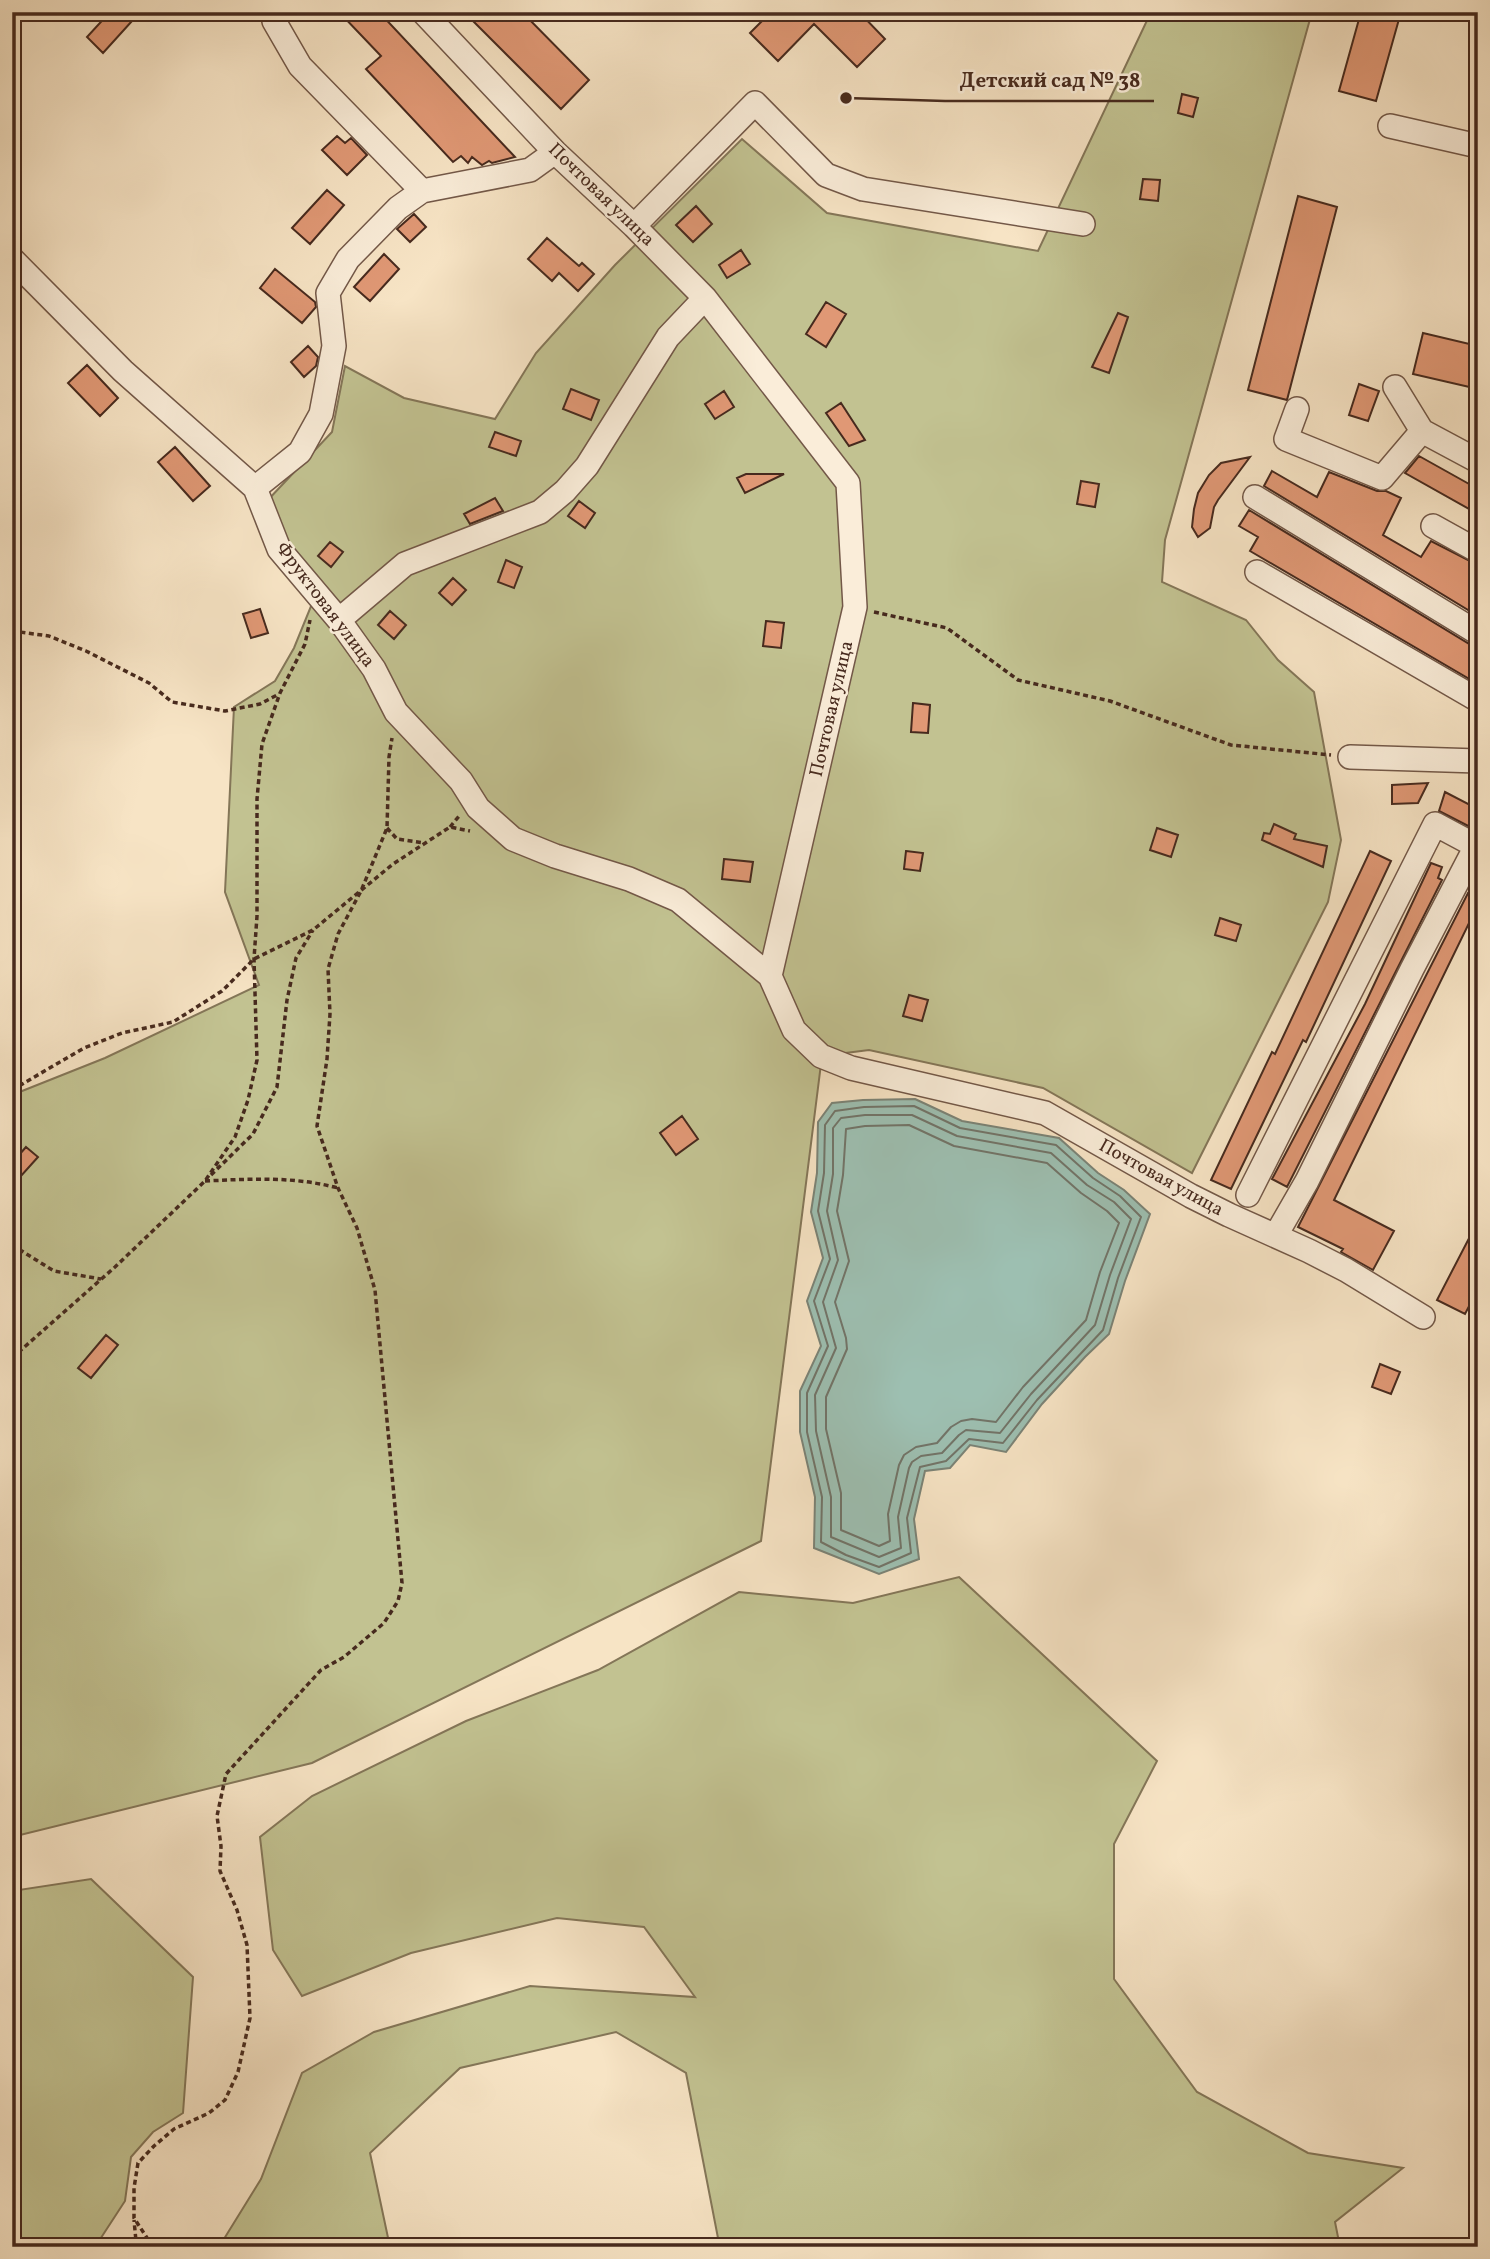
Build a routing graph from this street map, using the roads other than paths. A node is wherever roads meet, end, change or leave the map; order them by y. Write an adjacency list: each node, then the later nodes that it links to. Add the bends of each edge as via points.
1 (273, 12): 6 (street, via 300,66)
2 (423, 12): 5 (street, Почтовая улица)
3 (1390, 125): 4 (street)
4 (1478, 146)
5 (555, 152): 6 (street, via 530,170); 8 (street, Почтовая улица)
6 (422, 191): 15 (street, via 398,208 348,259 328,292 334,346 321,414 300,452)
7 (1083, 224): 8 (street, via 863,189 826,175 755,103)
8 (634, 226): 10 (street, Почтовая улица)
9 (12, 259): 15 (street, Фруктовая улица, via 123,372)
10 (705, 298): 20 (street, via 668,337 587,466 565,491 540,512 405,564); 26 (street, Почтовая улица, via 848,483 855,607)
11 (1395, 387): 13 (street)
12 (1297, 409): 13 (street, via 1286,439 1382,478)
13 (1422, 431): 14 (street)
14 (1478, 461)
15 (255, 488): 20 (street, Фруктовая улица, via 279,549)
16 (1255, 497): 21 (street)
17 (1433, 526): 18 (street)
18 (1478, 551)
19 (1257, 572): 22 (street)
20 (339, 620): 26 (street, Фруктовая улица, via 374,669 396,712 461,781 478,808 513,839 678,901)
21 (1478, 633)
22 (1478, 700)
23 (1350, 757): 24 (street)
24 (1478, 761)
25 (1477, 847): 27 (street, via 1435,824); 28 (street)
26 (770, 976): 28 (street, Почтовая улица, via 794,1030 821,1056 880,1076 1045,1114 1191,1196)
27 (1248, 1195)
28 (1276, 1236): 29 (street, Почтовая улица, via 1346,1270)
29 (1423, 1317)

